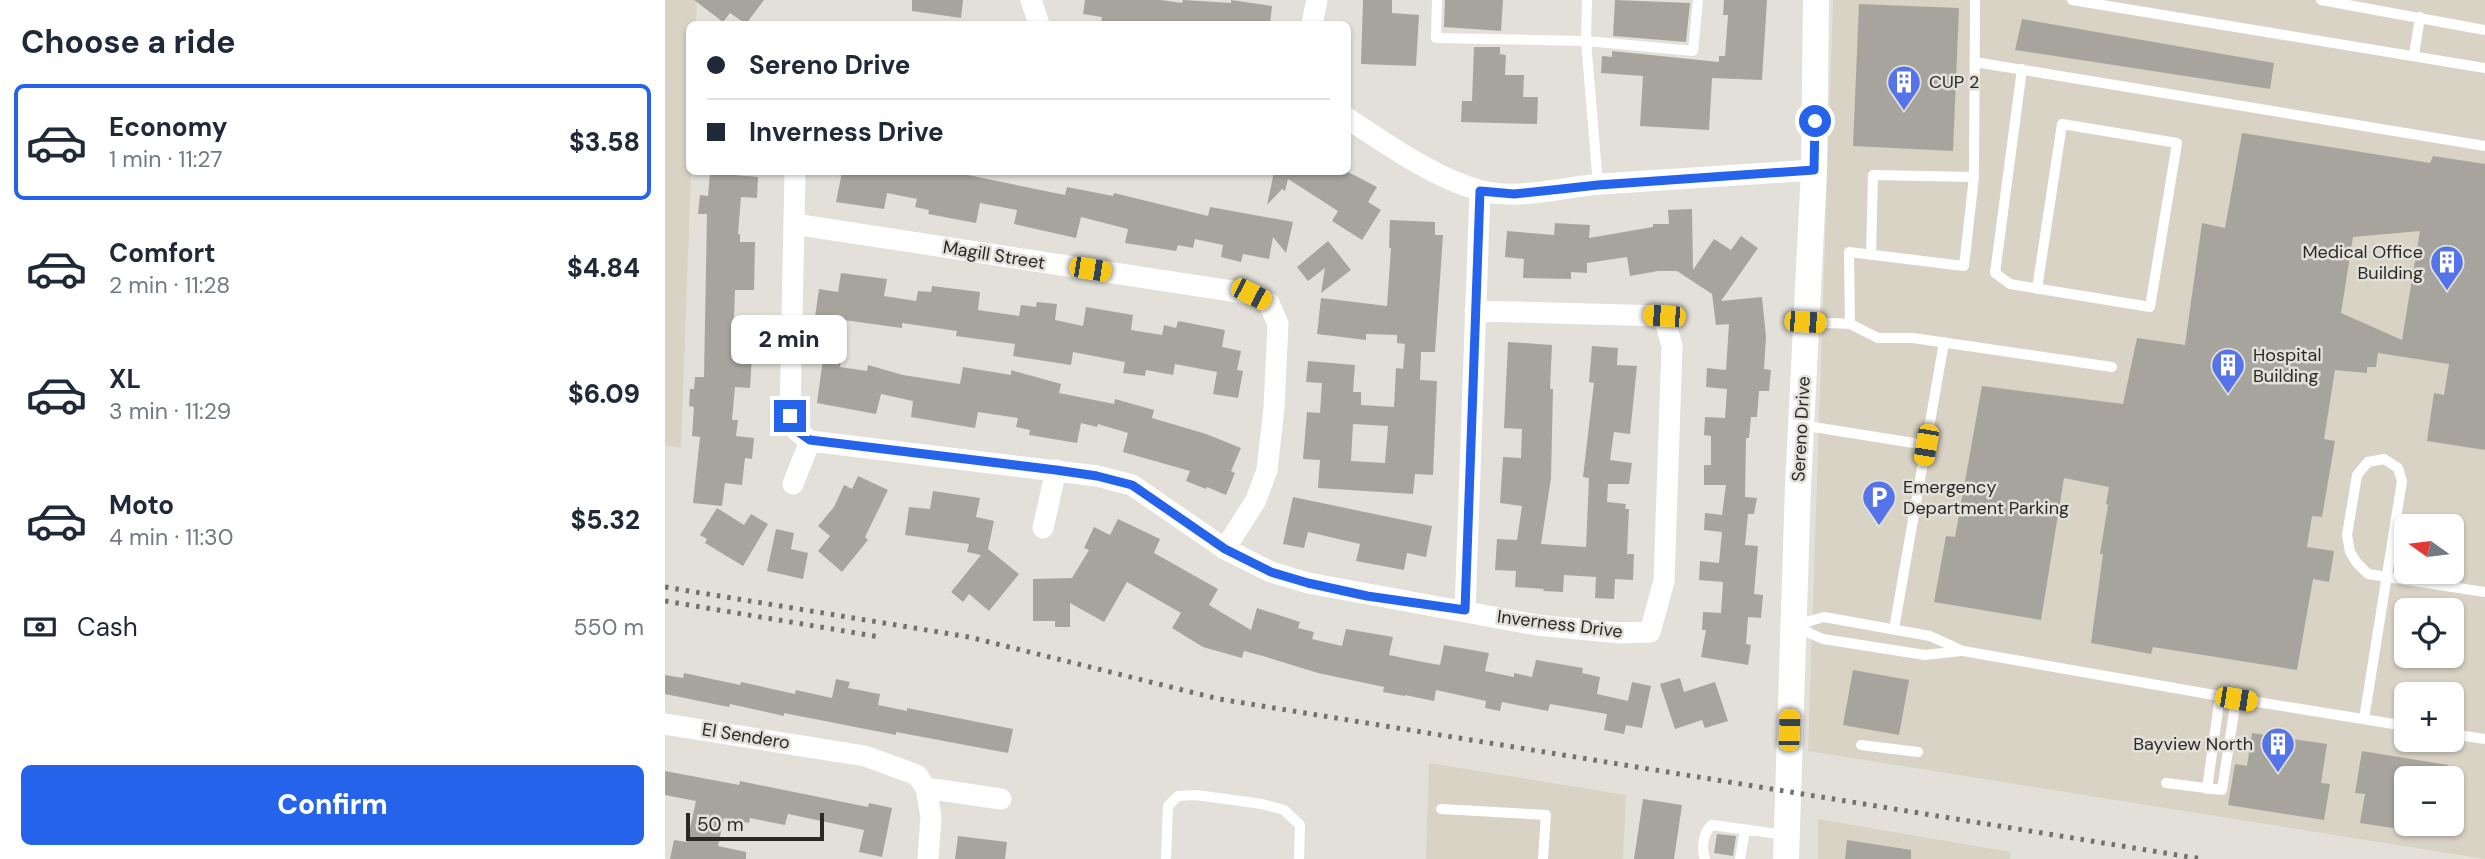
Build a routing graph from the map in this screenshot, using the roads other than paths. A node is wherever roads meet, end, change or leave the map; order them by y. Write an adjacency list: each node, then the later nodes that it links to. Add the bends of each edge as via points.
1 (1031, 0): 11 (street)
2 (1317, 0): 12 (street)
3 (1437, 0): 14 (lane, via 1436,38)
4 (1587, 0): 14 (lane)
5 (1698, 0): 14 (lane, via 1693,51)
6 (1816, 0): 21 (street, Sereno Drive)
7 (1975, 0): 16 (lane)
8 (2073, 0): 15 (lane)
9 (2322, 0): 10 (lane)
10 (2420, 17): 13 (lane); 15 (lane)
11 (1038, 21)
12 (1313, 21)
13 (2485, 30)
14 (1586, 41): 24 (lane)
15 (2414, 55): 17 (lane)
16 (1975, 62): 18 (lane); 23 (lane)
17 (2485, 68)
18 (2022, 69): 20 (lane); 28 (lane, via 1995,273 2010,284)
19 (1351, 121): 25 (street, via 1395,150)
20 (2485, 146)
21 (1814, 170): 24 (street); 30 (street, Sereno Drive)
22 (795, 175): 26 (street)
23 (1973, 177): 27 (lane, via 1873,175); 27 (lane, via 1963,265)
24 (1598, 185): 25 (street, via 1514,194)
25 (1480, 191): 29 (street)
26 (794, 224): 35 (street, via 790,416 797,431); 40 (street, Magill Street, via 1251,294 1269,303 1277,324 1267,470 1256,500)
27 (1871, 255): 31 (lane, via 1849,252)
28 (2037, 289): 28 (lane, via 2150,307 2177,143 2062,124)
29 (1475, 311): 43 (street); 43 (street, Inverness Drive, via 1664,316 1672,346 1664,581 1650,632 1537,625)
30 (1805, 322): 31 (lane); 34 (street, Sereno Drive)
31 (1850, 324): 32 (lane, via 1878,338)
32 (1944, 342): 33 (lane); 36 (lane)
33 (2112, 367)
34 (1801, 425): 36 (lane); 44 (street, Sereno Drive)
35 (810, 440): 37 (street, Inverness Drive); 38 (street)
36 (1926, 445): 45 (lane)
37 (1056, 470): 39 (street); 40 (street, Inverness Drive, via 1132,485)
38 (793, 484)
39 (1043, 527)
40 (1225, 549): 43 (street, Inverness Drive, via 1271,572 1308,583)
41 (2388, 577): 41 (lane, via 2402,481 2398,468 2384,459 2368,462 2357,475 2347,534 2357,563 2368,574); 42 (lane); 49 (lane)
42 (2485, 592)
43 (1465, 610)
44 (1793, 626): 45 (lane, via 1824,617); 46 (lane, via 1823,639 1924,655); 62 (street, Sereno Drive)
45 (1894, 629): 46 (lane, via 1930,636)
46 (1963, 651): 47 (lane)
47 (2220, 696): 48 (lane); 58 (lane)
48 (2236, 699): 49 (lane); 58 (lane, via 2222,790)
49 (2364, 719): 51 (lane)
50 (665, 724): 57 (street, El Sendero, via 865,755 917,775)
51 (2394, 724)
52 (2464, 736): 53 (lane)
53 (2485, 739)
54 (1861, 745): 55 (lane)
55 (1918, 752)
56 (2166, 783): 58 (lane)
57 (926, 788): 59 (street); 63 (street, via 931,817)
58 (2207, 789)
59 (1001, 799)
60 (1441, 809): 66 (lane, via 1546,815)
61 (1745, 830): 62 (lane); 67 (lane, via 1718,825 1708,828); 68 (lane)
62 (1786, 847)
63 (928, 859)
64 (1165, 859): 65 (lane, via 1168,806 1178,796 1196,794 1284,810 1300,825)
65 (1299, 859)
66 (1543, 859)
67 (1705, 859)
68 (1740, 859)

